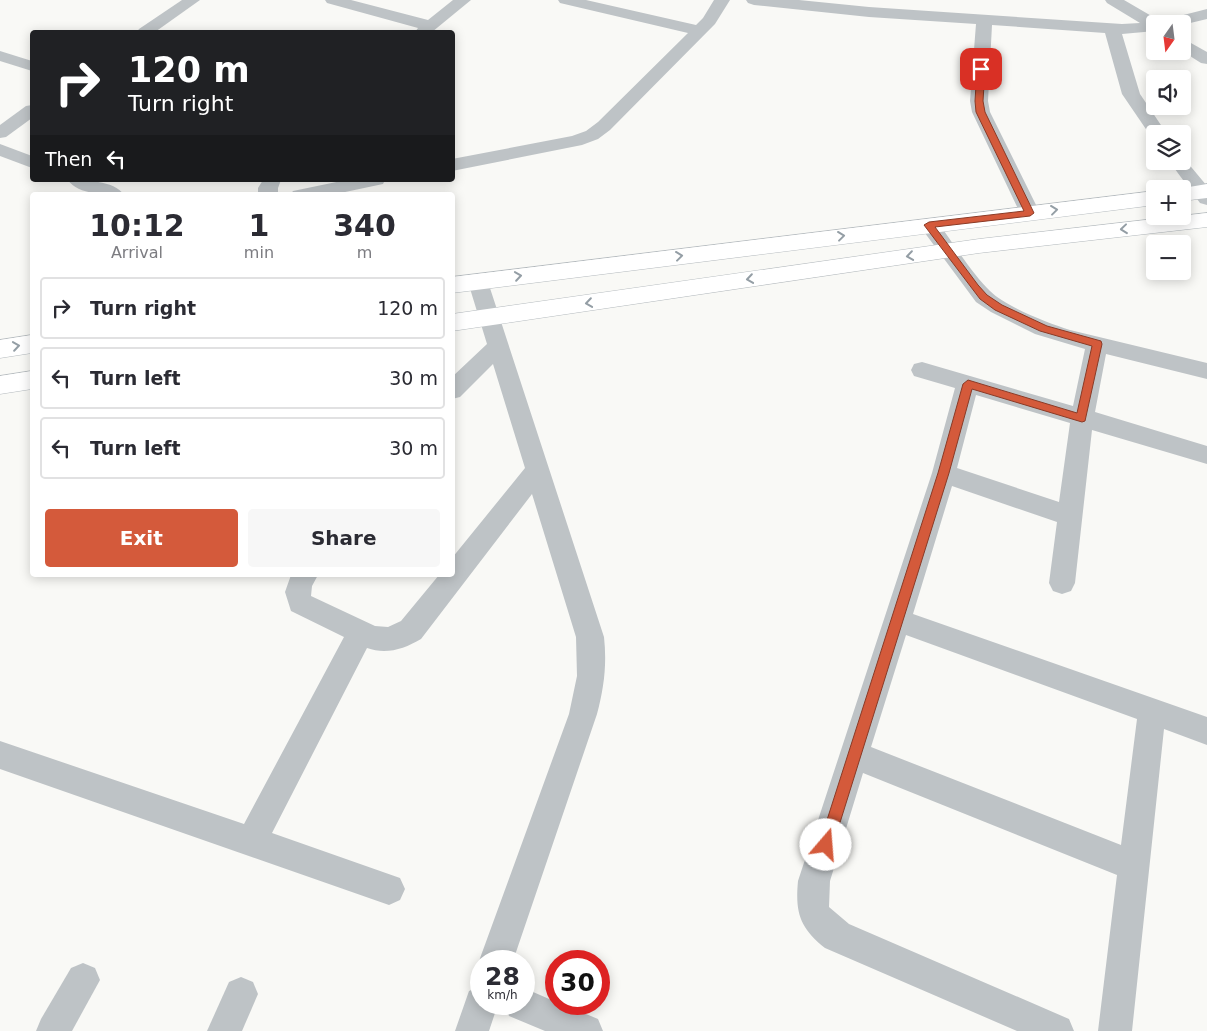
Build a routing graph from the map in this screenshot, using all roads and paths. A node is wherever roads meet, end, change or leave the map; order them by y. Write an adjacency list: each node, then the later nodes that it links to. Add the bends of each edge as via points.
1 (192, 0): 17 (street)
2 (333, 0): 18 (street)
3 (463, 0): 18 (street)
4 (566, 0): 9 (street)
5 (722, 0): 19 (street)
6 (754, 0): 11 (street)
7 (924, 0): 11 (street)
8 (1113, 0): 14 (street)
9 (617, 6): 19 (street)
10 (1207, 14): 12 (street)
11 (910, 15): 13 (street)
12 (1191, 18)
13 (984, 20): 16 (street); 37 (street, via 980,112)
14 (1146, 20)
15 (1146, 28): 16 (street)
16 (1112, 29): 25 (street, via 1130,94)
17 (148, 30)
18 (427, 30)
19 (699, 31): 29 (street, via 592,135 576,141)
20 (1191, 49): 22 (street)
21 (0, 56): 23 (street)
22 (1207, 59)
23 (30, 65)
24 (30, 111): 26 (street)
25 (1152, 125)
26 (0, 133)
27 (0, 150): 28 (street)
28 (30, 161)
29 (455, 164)
30 (1184, 170): 35 (street)
31 (82, 182): 33 (street)
32 (366, 182): 34 (street)
33 (107, 192)
34 (315, 192)
35 (1199, 194)
36 (1146, 199): 37 (street, one-way to 36)
37 (1030, 213): 39 (street)
38 (1207, 220): 40 (street, one-way to 40)
39 (929, 225): 40 (street); 41 (street, one-way to 39)
40 (949, 250): 42 (street, one-way to 42); 45 (street, via 983,297 998,307 1044,329)
41 (465, 284): 42 (street)
42 (489, 318): 43 (street); 46 (street)
43 (455, 323)
44 (30, 344): 47 (street, one-way to 44)
45 (1097, 344): 49 (street); 54 (street)
46 (498, 346): 53 (street); 56 (street)
47 (0, 348)
48 (922, 370): 51 (street)
49 (1207, 371)
50 (30, 380): 52 (street)
51 (968, 384): 54 (street); 57 (street)
52 (0, 385)
53 (455, 389)
54 (1082, 418): 55 (street); 58 (street)
55 (1207, 454)
56 (537, 470): 59 (street); 72 (street, via 590,637 593,658 591,685)
57 (944, 473): 58 (street); 63 (street)
58 (1070, 516): 62 (street)
59 (455, 574)
60 (304, 577): 64 (street, via 296,594 300,603)
61 (453, 577): 64 (street, via 411,630 401,636 373,638)
62 (1062, 583)
63 (897, 620): 65 (street); 68 (street)
64 (361, 632): 69 (street)
65 (1152, 711): 66 (street); 70 (street)
66 (1207, 731)
67 (0, 755): 69 (street)
68 (854, 755): 70 (street); 81 (street, via 814,881 812,902 818,922 837,936)
69 (251, 842): 71 (street)
70 (1134, 866): 82 (street)
71 (389, 889)
72 (500, 950)
73 (83, 980): 77 (street)
74 (241, 994): 78 (street)
75 (535, 1010): 80 (street)
76 (477, 1015): 79 (street)
77 (54, 1031)
78 (224, 1031)
79 (472, 1031)
80 (586, 1031)
81 (1057, 1031)
82 (1116, 1031)

